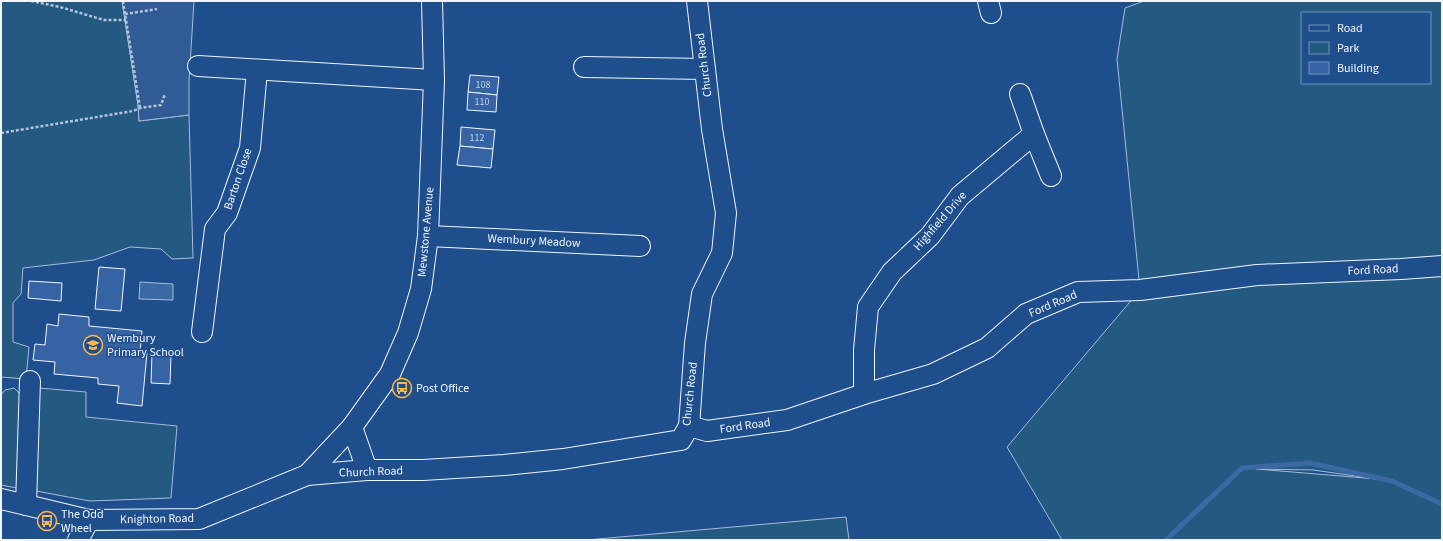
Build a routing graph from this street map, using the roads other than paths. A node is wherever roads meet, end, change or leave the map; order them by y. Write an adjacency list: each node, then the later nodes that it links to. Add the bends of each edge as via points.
1 (432, 1): 7 (street, Mewstone Avenue)
2 (697, 1): 5 (street, Church Road)
3 (198, 66): 6 (street)
4 (584, 67): 5 (street)
5 (705, 69): 17 (street, Church Road, via 726,213 722,253 702,294 695,343)
6 (257, 70): 7 (street); 14 (street, Barton Close, via 250,148 227,213 215,228)
7 (434, 80): 11 (street, Mewstone Avenue)
8 (1020, 94): 9 (street)
9 (1034, 134): 10 (street); 16 (street, Highfield Drive, via 960,196 930,236 892,272 868,307 864,350)
10 (1051, 176)
11 (428, 236): 12 (street, Wembury Meadow); 18 (street, Mewstone Avenue, via 421,289 408,333 390,374)
12 (640, 246)
13 (1442, 266): 16 (street, Ford Road, via 1257,275 1140,290 1078,292 1026,314 987,348 933,374)
14 (202, 332)
15 (30, 381): 22 (street)
16 (864, 394): 17 (street, Ford Road, via 787,420 707,431)
17 (689, 426): 19 (street, Church Road, via 681,440 563,459 423,470)
18 (352, 427): 19 (street); 20 (street, Mewstone Avenue)
19 (367, 470): 20 (street, Church Road)
20 (307, 475): 23 (street, Knighton Road, via 199,519)
21 (1, 499): 22 (street, Knighton Road)
22 (26, 505): 23 (street, Knighton Road)
23 (89, 520): 24 (street)
24 (78, 540)

